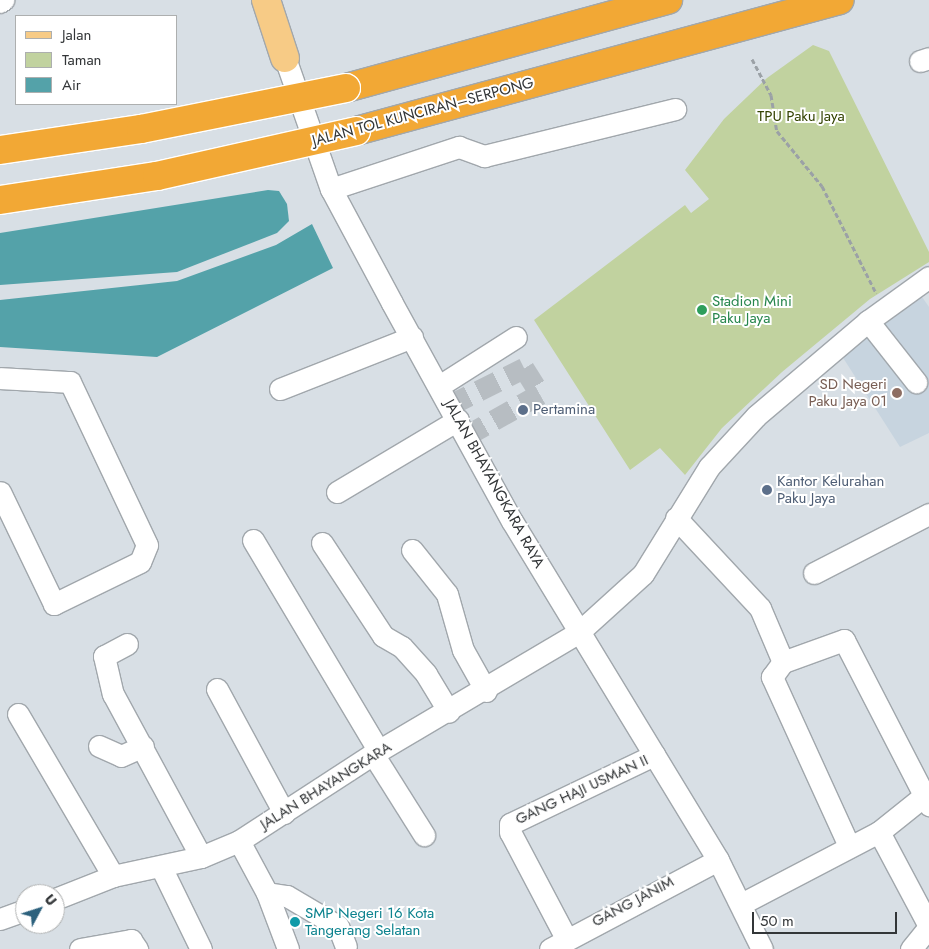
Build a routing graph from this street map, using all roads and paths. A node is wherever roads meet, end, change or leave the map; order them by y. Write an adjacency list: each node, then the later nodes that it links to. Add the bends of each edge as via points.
1 (3, 0): 5 (street)
2 (266, 0): 6 (main road, JALAN BHAYANGKARA RAYA)
3 (668, 0): 9 (highway, bridge, via 346,88 141,129)
4 (840, 0): 11 (highway, JALAN TOL KUNCIRAN–SERPONG, bridge, via 356,131 157,176)
5 (0, 2)
6 (285, 58): 10 (street, JALAN BHAYANGKARA RAYA)
7 (752, 59): 13 (path, via 771,94 777,131 822,186 865,276)
8 (675, 109): 10 (street, via 484,156 459,147)
9 (0, 150)
10 (331, 189): 15 (street, JALAN BHAYANGKARA RAYA)
11 (0, 200)
12 (929, 278): 13 (street, JALAN BHAYANGKARA)
13 (886, 308): 14 (street, JALAN BHAYANGKARA)
14 (868, 321): 18 (street); 25 (street, JALAN BHAYANGKARA, via 756,416 708,467)
15 (412, 337): 19 (street, JALAN BHAYANGKARA RAYA); 20 (street)
16 (516, 337): 19 (street)
17 (0, 378): 22 (street, via 70,382 147,545 140,562 54,604)
18 (916, 382)
19 (439, 386): 21 (street, JALAN BHAYANGKARA RAYA)
20 (280, 389)
21 (458, 420): 23 (street); 30 (street, JALAN BHAYANGKARA RAYA)
22 (0, 492)
23 (337, 492)
24 (929, 514): 29 (street)
25 (676, 518): 30 (street, JALAN BHAYANGKARA, via 643,574); 32 (street, via 760,608)
26 (253, 540): 39 (street)
27 (322, 542): 35 (street, via 383,636 402,647 426,674)
28 (412, 550): 34 (street, via 447,594 463,650)
29 (814, 573)
30 (579, 632): 34 (street, JALAN BHAYANGKARA); 40 (street, JALAN BHAYANGKARA RAYA)
31 (127, 644): 38 (street, via 104,656 113,694)
32 (783, 662): 41 (street, via 844,640); 46 (street, via 772,677)
33 (217, 689): 42 (street)
34 (486, 691): 35 (street, JALAN BHAYANGKARA)
35 (449, 712): 39 (street, JALAN BHAYANGKARA)
36 (18, 714): 50 (street)
37 (99, 746): 38 (street, via 121,756)
38 (142, 746): 47 (street)
39 (376, 753): 42 (street, JALAN BHAYANGKARA); 44 (street)
40 (654, 756): 48 (street, JALAN BHAYANGKARA RAYA); 57 (street, GANG HAJI USMAN II, via 510,824 510,832)
41 (926, 801): 43 (street)
42 (284, 813): 45 (street, JALAN BHAYANGKARA)
43 (879, 832): 46 (street); 56 (street)
44 (424, 834)
45 (239, 841): 47 (street, JALAN BHAYANGKARA); 51 (street)
46 (849, 846): 53 (street)
47 (201, 857): 49 (street, JALAN BHAYANGKARA)
48 (718, 860): 53 (street, JALAN BHAYANGKARA RAYA); 57 (street, GANG JANIM)
49 (161, 867): 50 (street, JALAN BHAYANGKARA); 61 (street)
50 (113, 876): 52 (street, JALAN BHAYANGKARA)
51 (267, 892): 58 (street, via 288,896 338,926); 62 (street)
52 (65, 894)
53 (742, 904): 63 (street, JALAN BHAYANGKARA RAYA)
54 (15, 914): 55 (street)
55 (0, 919)
56 (929, 926): 64 (street)
57 (558, 943)
58 (346, 947)
59 (80, 949): 60 (street, via 131,940)
60 (137, 949)
61 (201, 949)
62 (288, 949)
63 (762, 949)
64 (911, 949)

